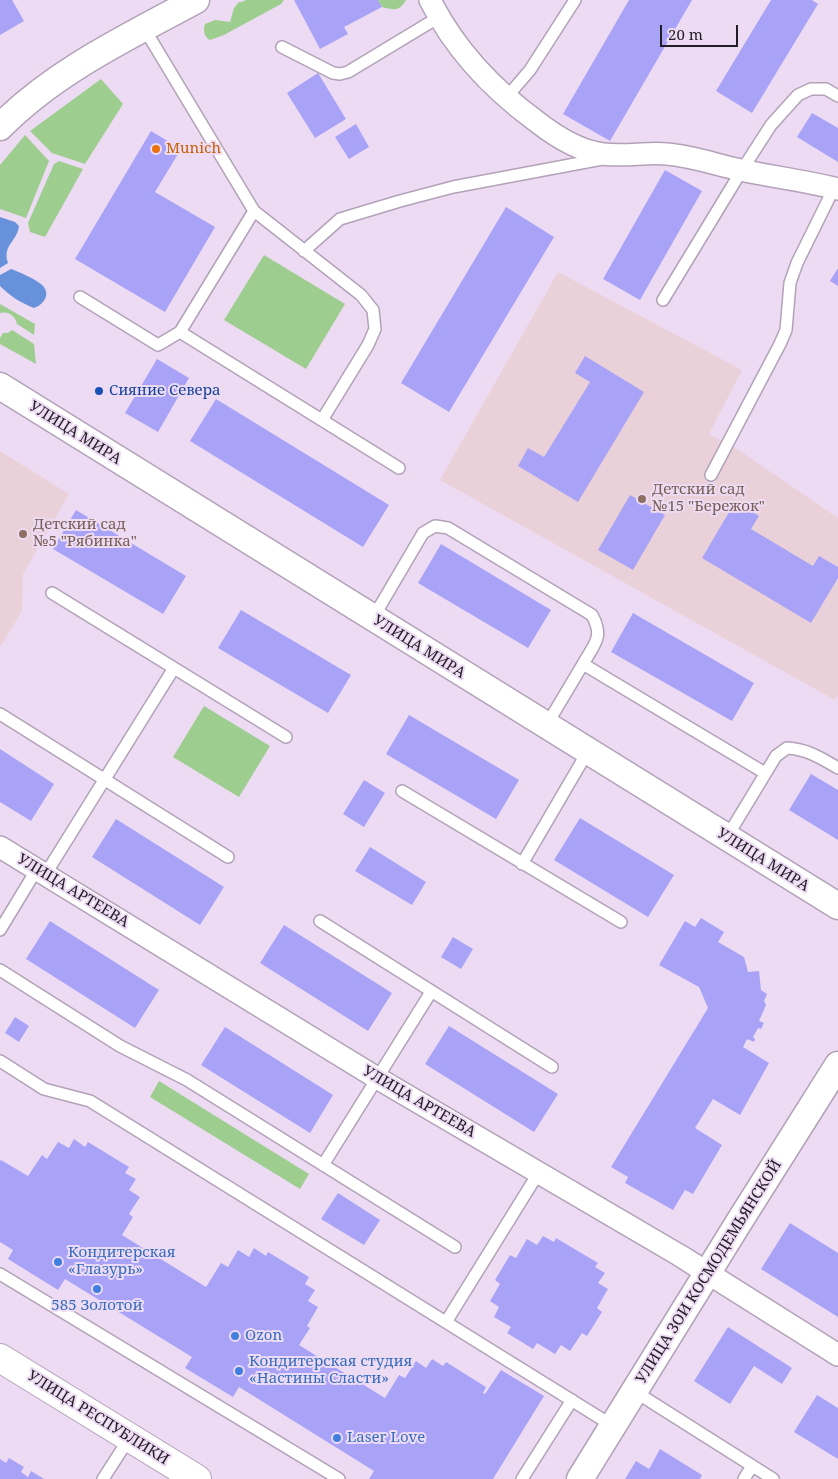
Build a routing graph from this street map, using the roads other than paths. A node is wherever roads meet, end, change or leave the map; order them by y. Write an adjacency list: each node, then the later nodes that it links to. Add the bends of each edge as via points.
1 (196, 0): 4 (street)
2 (575, 0): 7 (lane, via 530,70)
3 (434, 8): 5 (lane, via 348,72 333,73); 7 (street, via 472,65)
4 (144, 28): 8 (street, via 55,80); 12 (lane)
5 (282, 48)
6 (838, 96): 10 (lane, via 826,89 812,89 798,95 771,125)
7 (506, 98): 9 (street, via 570,143 603,154)
8 (0, 126)
9 (623, 155): 10 (street, via 669,154); 13 (lane, via 453,187 340,219)
10 (742, 170): 11 (street); 15 (lane)
11 (836, 188): 20 (lane, via 797,263 790,283 786,330 780,344)
12 (254, 211): 13 (lane); 16 (lane)
13 (304, 251): 18 (lane, via 361,295 373,310 375,329 368,345)
14 (80, 297): 16 (lane, via 158,345)
15 (663, 300)
16 (180, 332): 18 (lane)
17 (0, 386): 22 (street, УЛИЦА МИРА)
18 (322, 420): 19 (lane)
19 (399, 468)
20 (711, 475)
21 (52, 592): 24 (lane)
22 (373, 618): 23 (lane, via 423,533 435,526 448,528 592,615 599,627 597,640); 26 (street, УЛИЦА МИРА)
23 (583, 664): 26 (lane); 30 (lane)
24 (174, 668): 27 (lane); 31 (lane)
25 (0, 714): 31 (lane)
26 (546, 726): 28 (street, УЛИЦА МИРА)
27 (286, 737)
28 (588, 751): 33 (street, УЛИЦА МИРА); 36 (lane)
29 (838, 768): 30 (lane, via 814,754 787,748 776,756)
30 (766, 773): 33 (lane)
31 (105, 780): 35 (lane); 37 (lane)
32 (402, 790): 36 (lane)
33 (727, 837): 38 (street, УЛИЦА МИРА)
34 (0, 847): 37 (street, УЛИЦА АРТЕЕВА)
35 (228, 857)
36 (522, 864): 40 (lane)
37 (41, 872): 41 (lane); 47 (street, УЛИЦА АРТЕЕВА)
38 (838, 906)
39 (320, 921): 43 (lane)
40 (621, 922)
41 (2, 924)
42 (0, 970): 48 (lane, via 120,1046 188,1080)
43 (431, 992): 46 (lane); 47 (lane)
44 (838, 1066): 51 (street, УЛИЦА ЗОИ КОСМОДЕМЬЯНСКОЙ)
45 (2, 1067): 53 (lane, via 44,1089 90,1101)
46 (552, 1067)
47 (377, 1078): 48 (lane); 49 (street, УЛИЦА АРТЕЕВА)
48 (323, 1165): 50 (lane)
49 (539, 1172): 51 (street, УЛИЦА АРТЕЕВА); 53 (lane)
50 (455, 1247)
51 (707, 1273): 54 (street, УЛИЦА АРТЕЕВА); 56 (street, УЛИЦА ЗОИ КОСМОДЕМЬЯНСКОЙ)
52 (0, 1274): 63 (lane)
53 (446, 1322): 57 (lane)
54 (838, 1355)
55 (0, 1358): 59 (main road, УЛИЦА РЕСПУБЛИКИ)
56 (634, 1391): 58 (street, УЛИЦА ЗОИ КОСМОДЕМЬЯНСКОЙ); 60 (lane)
57 (572, 1400): 58 (lane); 64 (lane)
58 (613, 1426): 65 (street, УЛИЦА ЗОИ КОСМОДЕМЬЯНСКОЙ)
59 (130, 1437): 61 (lane); 62 (main road, УЛИЦА РЕСПУБЛИКИ)
60 (752, 1466): 66 (lane); 67 (lane)
61 (103, 1479)
62 (197, 1479)
63 (339, 1479)
64 (522, 1479)
65 (580, 1479)
66 (744, 1479)
67 (773, 1479)

